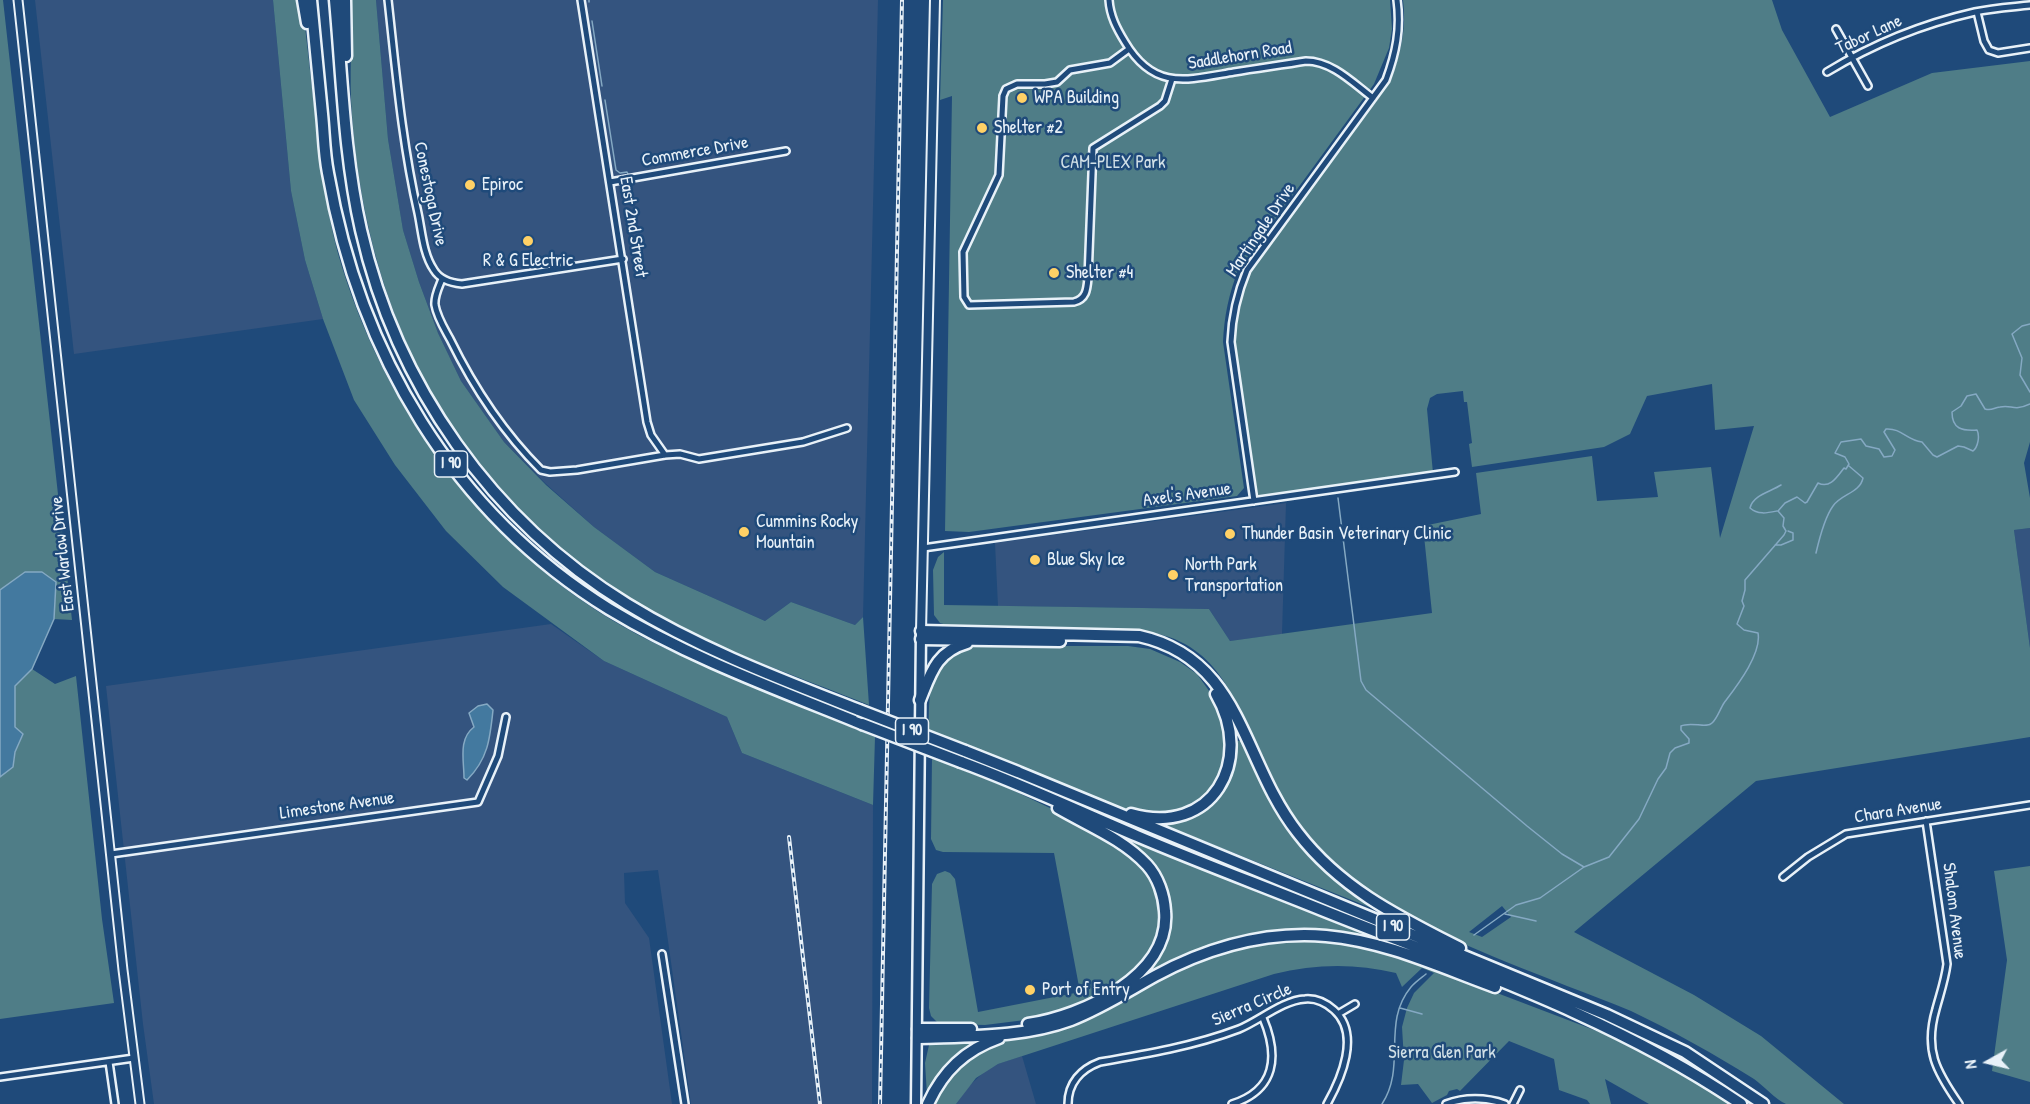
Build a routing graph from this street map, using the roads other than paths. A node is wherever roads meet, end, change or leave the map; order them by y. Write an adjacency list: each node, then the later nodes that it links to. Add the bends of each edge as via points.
1 (18, 0): 40 (street, East Warlow Drive)
2 (303, 0): 23 (highway, I 90)
3 (311, 0): 23 (highway, I 90)
4 (335, 0): 21 (highway, I 90)
5 (345, 0): 21 (highway, I 90)
6 (388, 0): 26 (street, Conestoga Drive, via 411,182 429,262)
7 (580, 0): 24 (street, East 2nd Street)
8 (935, 0): 31 (main road)
9 (1109, 0): 15 (street, Saddlehorn Road, via 1113,20)
10 (1397, 0): 20 (street, Martingale Drive, via 1400,18 1394,58 1386,80)
11 (2030, 5): 12 (street, Tabor Lane)
12 (1977, 12): 14 (street, via 1989,50 1998,53); 16 (street, Tabor Lane, via 1923,26)
13 (1836, 29): 16 (street)
14 (2030, 48)
15 (1129, 49): 18 (street, Saddlehorn Road, via 1150,70); 18 (street, via 1110,63 1070,70 1056,82 1017,84 1006,89 999,175 963,252 964,297 969,305 1074,302 1085,296 1093,148 1160,106)
16 (1852, 57): 17 (street, Tabor Lane); 19 (street)
17 (1827, 72)
18 (1172, 79): 20 (street, Saddlehorn Road, via 1317,61)
19 (1868, 86)
20 (1373, 98): 30 (street, Martingale Drive, via 1247,270 1237,293 1231,342)
21 (348, 143): 36 (highway, I 90, bridge, via 361,232 391,326 442,424 506,507 571,565 637,610 729,658)
22 (786, 151): 24 (street, Commerce Drive)
23 (327, 170): 36 (highway, I 90, bridge, via 361,302 394,376 461,478 532,553 609,608 723,667 862,724)
24 (610, 182): 25 (street, East 2nd Street)
25 (623, 259): 26 (street, via 462,284); 28 (street, East 2nd Street, via 647,422)
26 (442, 279): 28 (street, via 435,303 463,364 499,420 541,470 576,470)
27 (847, 428): 28 (street, via 804,442 699,459)
28 (665, 455)
29 (1455, 472): 30 (street, Axel's Avenue)
30 (1254, 501): 31 (street, Axel's Avenue)
31 (923, 548): 32 (main road)
32 (921, 635): 33 (highway); 34 (main road); 43 (highway, I 90, via 1139,636 1184,653 1220,686 1282,811 1315,853 1334,872 1388,911)
33 (974, 641): 34 (highway, via 945,653 934,666); 37 (highway, I 90, via 1138,643 1170,653 1186,662 1213,688 1231,736 1227,774 1218,789 1208,801 1176,816 1116,810)
34 (920, 700): 48 (main road)
35 (506, 717): 40 (street, Limestone Avenue, via 498,756 478,802)
36 (963, 757): 37 (highway, I 90)
37 (1011, 775): 43 (highway, I 90); 47 (highway, I 90, via 1138,837 1528,993); 48 (highway, via 1126,846 1148,866 1164,900 1163,938 1142,972 1079,1010 1011,1027)
38 (2030, 805): 39 (street, Chara Avenue)
39 (1926, 821): 41 (street, Chara Avenue, via 1846,834); 67 (street, Shalom Avenue, via 1947,964 1930,1046 1940,1075)
40 (111, 854): 50 (street, East Warlow Drive)
41 (1783, 877)
42 (662, 954): 57 (street)
43 (1488, 966): 66 (highway, I 90, via 1685,1052)
44 (1355, 1004): 45 (street)
45 (1338, 1014): 46 (street, Sierra Circle, via 1318,1000 1306,999 1293,1001); 62 (street, via 1347,1041 1346,1057)
46 (1263, 1018): 60 (street, Sierra Circle, via 1180,1048 1090,1066 1071,1085); 61 (street, via 1273,1048 1268,1077 1257,1091)
47 (1618, 1033): 49 (highway, I 90, via 1383,945 1325,936 1292,936 1259,939 1212,951 1072,1020); 65 (highway, I 90)
48 (918, 1034): 49 (highway, I 90); 58 (main road)
49 (1011, 1034): 59 (highway, I 90, via 965,1055 947,1071)
50 (134, 1058): 51 (street); 56 (street, East Warlow Drive)
51 (109, 1062): 52 (street); 55 (street)
52 (0, 1077)
53 (1520, 1090): 64 (street)
54 (1503, 1103): 63 (street, via 1473,1099)
55 (115, 1104)
56 (140, 1104)
57 (685, 1104)
58 (916, 1104)
59 (928, 1104)
60 (1068, 1104)
61 (1232, 1104)
62 (1327, 1104)
63 (1446, 1104)
64 (1513, 1104)
65 (1741, 1104)
66 (1763, 1104)
67 (1959, 1104)

